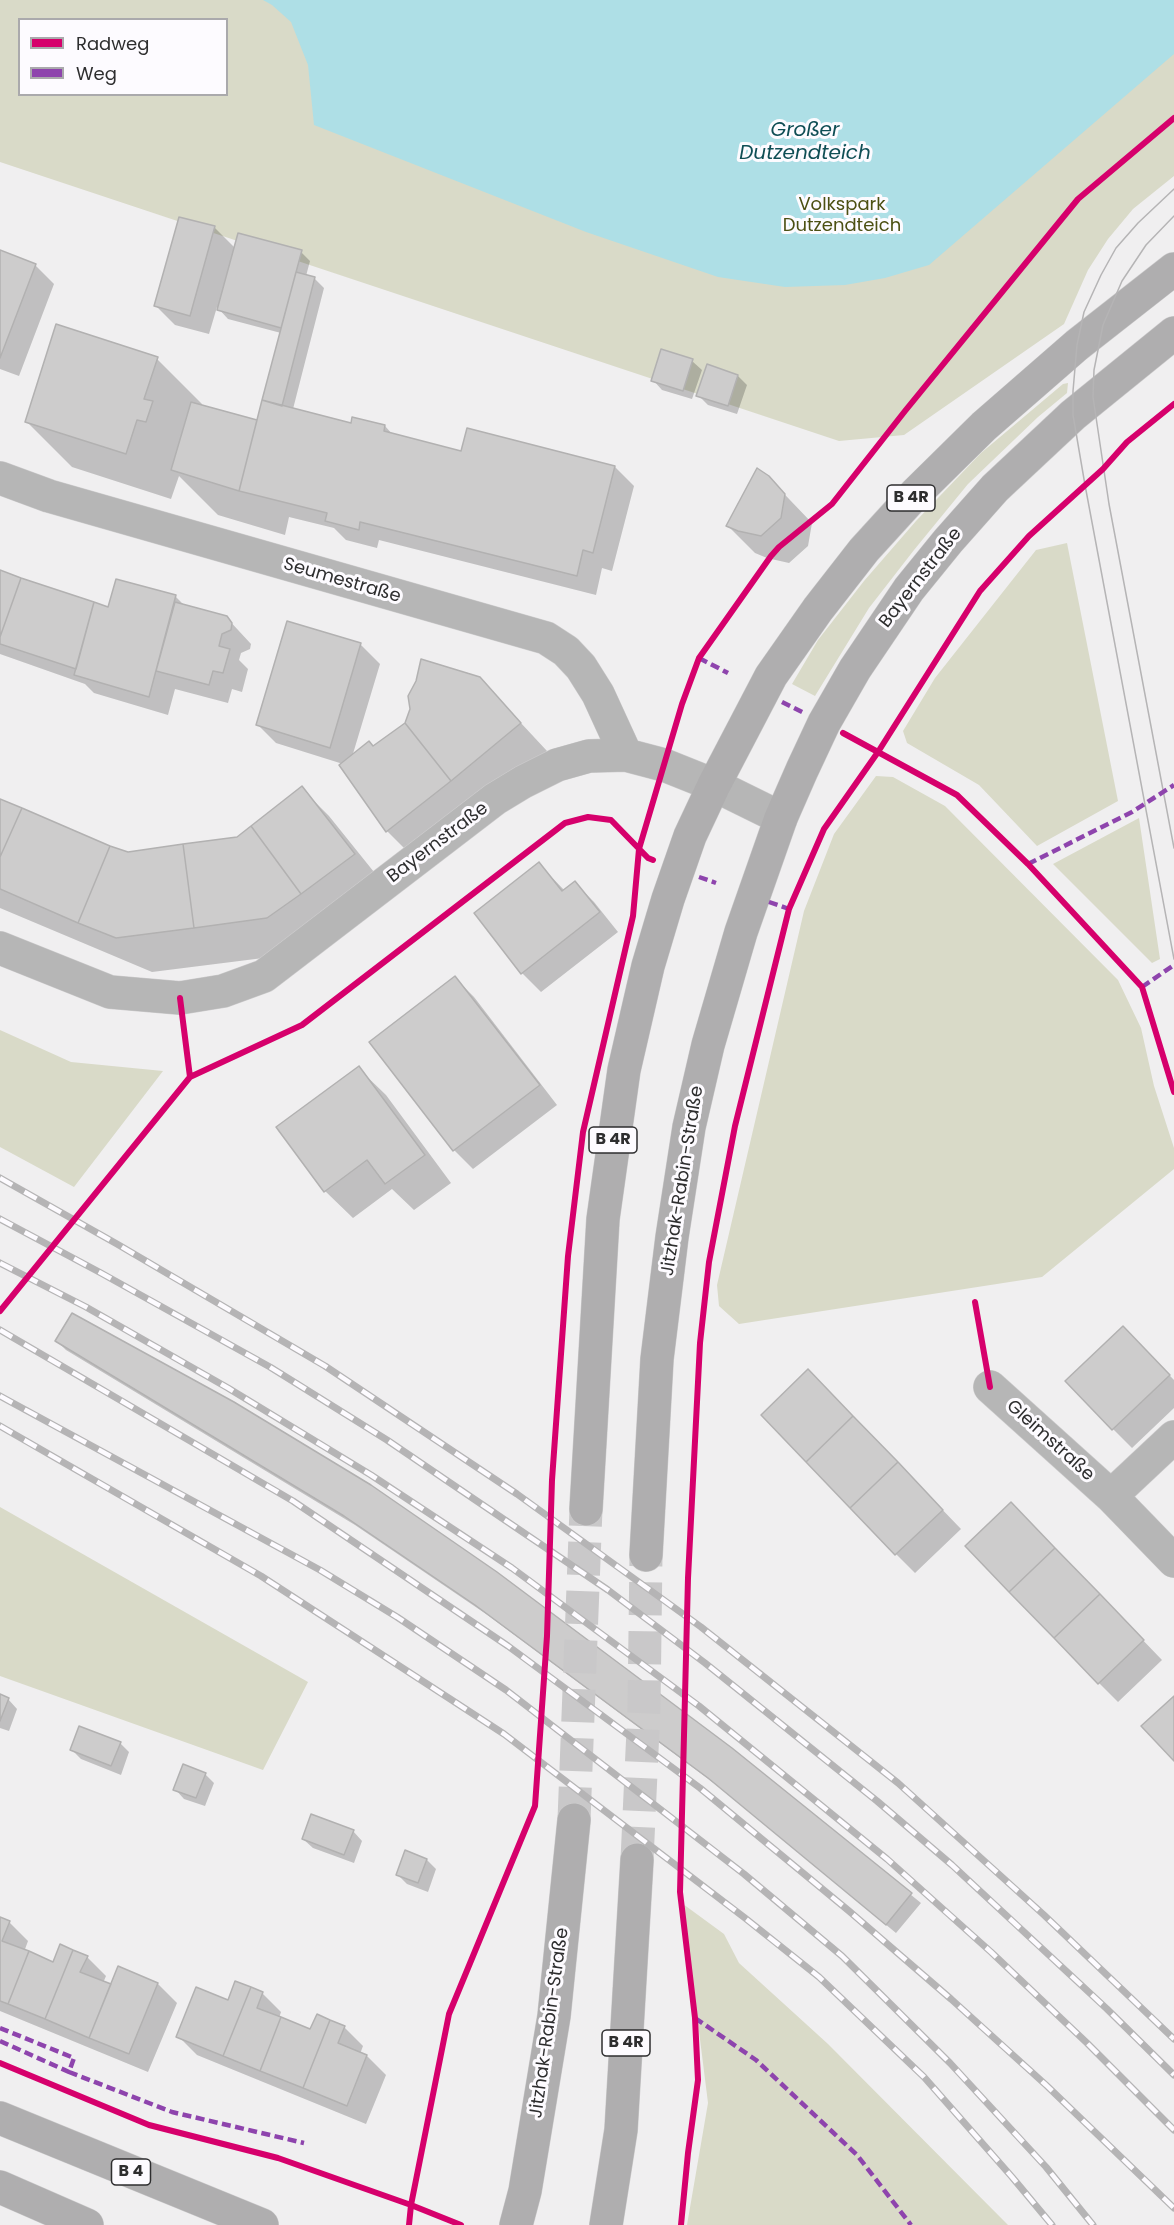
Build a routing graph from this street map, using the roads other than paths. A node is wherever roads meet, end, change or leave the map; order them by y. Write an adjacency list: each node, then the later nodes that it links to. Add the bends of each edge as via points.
1 (1174, 269): 5 (main road, B 4R, via 1077,345 984,426 864,550 771,676)
2 (1174, 333): 6 (main road, Bayernstraße, via 1093,397 995,488 928,565 855,669 824,723)
3 (0, 478): 4 (street, Seumestraße, via 60,500 546,638 567,651 581,667 598,693)
4 (626, 755): 5 (street, Bayernstraße); 7 (street, Bayernstraße, via 589,756 557,765 523,782 495,799 264,976 224,991 180,998 110,992)
5 (714, 785): 6 (street, Bayernstraße); 11 (main road, B 4R, via 690,836 668,899 624,1070 603,1219)
6 (781, 818): 12 (main road, Jitzhak-Rabin-Straße, via 721,997 681,1170 657,1359)
7 (0, 948)
8 (990, 1387): 10 (street, Gleimstraße)
9 (1174, 1437): 10 (street, Gleimstraße)
10 (1111, 1496): 13 (street, Gleimstraße)
11 (586, 1509)
12 (646, 1555)
13 (1174, 1561)
14 (573, 1820): 20 (main road, Jitzhak-Rabin-Straße, via 554,2016)
15 (637, 1860): 21 (main road, B 4R, via 621,2130)
16 (0, 2118): 19 (main road, B 4)
17 (0, 2187): 18 (main road)
18 (87, 2225)
19 (262, 2225)
20 (516, 2225)
21 (606, 2225)

